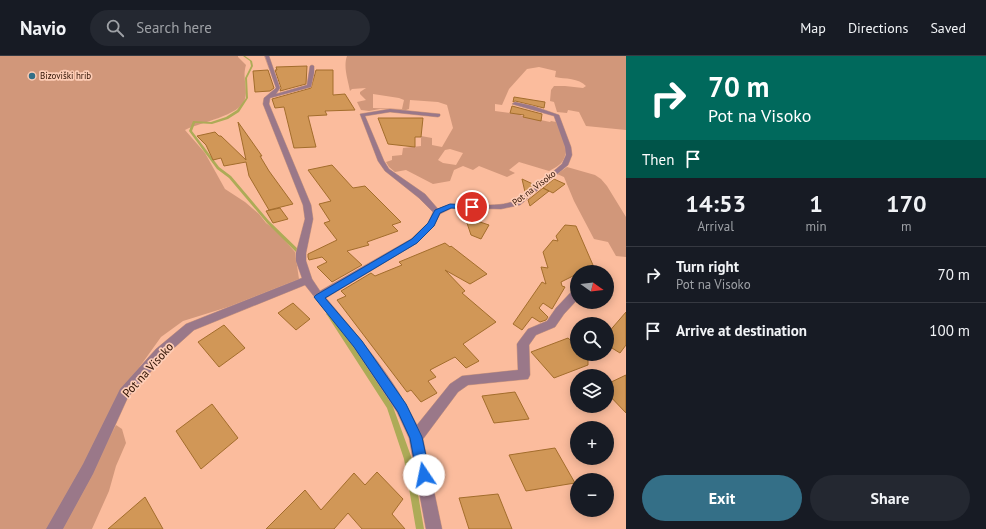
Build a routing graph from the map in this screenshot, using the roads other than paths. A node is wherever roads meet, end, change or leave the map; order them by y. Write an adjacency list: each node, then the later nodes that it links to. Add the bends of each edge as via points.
1 (267, 56): 3 (street, via 278,88)
2 (312, 66): 3 (street, via 309,86)
3 (268, 97): 7 (street, via 266,104 308,205 309,219 301,253)
4 (516, 104): 6 (street, Pot na Visoko, via 556,115 568,147 569,155 565,165 517,203 508,207 450,206)
5 (438, 115): 6 (street, via 382,111 362,115 381,161)
6 (437, 212): 8 (street, via 431,224 414,241)
7 (307, 280): 8 (street); 11 (street, Pot na Visoko, via 190,327 160,354 124,393 88,469)
8 (319, 297): 10 (street, via 358,344 402,408)
9 (570, 300): 10 (street, via 551,324 532,332 523,344 524,375 466,380 454,388)
10 (416, 437): 12 (street)
11 (54, 529)
12 (434, 529)

